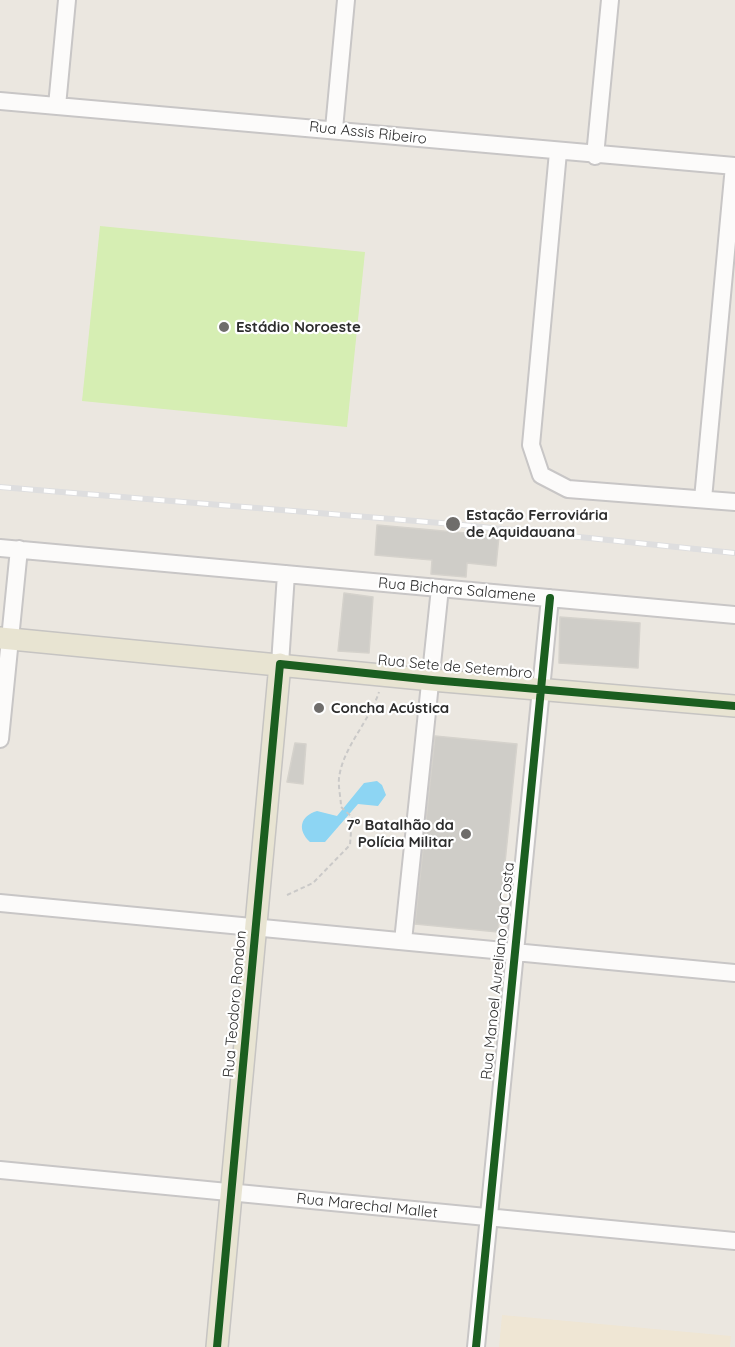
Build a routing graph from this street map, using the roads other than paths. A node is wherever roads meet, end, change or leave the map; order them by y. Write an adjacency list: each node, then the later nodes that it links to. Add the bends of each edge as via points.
1 (67, 0): 5 (street)
2 (346, 0): 6 (street)
3 (610, 0): 8 (street)
4 (0, 101): 5 (street, Rua Assis Ribeiro)
5 (57, 106): 6 (street, Rua Assis Ribeiro)
6 (334, 129): 7 (street, Rua Assis Ribeiro)
7 (558, 152): 8 (street, Rua Assis Ribeiro); 10 (street, via 531,445 541,475 568,489)
8 (595, 156): 9 (street, Rua Assis Ribeiro)
9 (735, 166): 10 (street)
10 (703, 499): 11 (street)
11 (735, 502)
12 (0, 548): 13 (street, Rua Bichara Salamene)
13 (19, 549): 14 (street, Rua Bichara Salamene); 18 (street)
14 (286, 574): 15 (street, Rua Bichara Salamene); 19 (street, Rua Teodoro Rondon)
15 (440, 588): 16 (street, Rua Bichara Salamene); 20 (street)
16 (550, 598): 17 (street, Rua Bichara Salamene); 21 (street, Rua Manoel Aureliano da Costa)
17 (735, 615)
18 (5, 638): 19 (main road, Rua Sete de Setembro); 23 (street)
19 (280, 664): 20 (main road, Rua Sete de Setembro); 25 (main road, Rua Teodoro Rondon)
20 (432, 680): 21 (main road, Rua Sete de Setembro); 26 (street)
21 (540, 688): 22 (main road, Rua Sete de Setembro); 27 (street, Rua Manoel Aureliano da Costa)
22 (735, 706)
23 (0, 739)
24 (0, 903): 25 (street)
25 (256, 928): 26 (street); 30 (main road, Rua Teodoro Rondon)
26 (403, 941): 27 (street)
27 (514, 952): 28 (street); 31 (street, Rua Manoel Aureliano da Costa)
28 (735, 973)
29 (0, 1170): 30 (street, Rua Marechal Mallet)
30 (231, 1193): 31 (street, Rua Marechal Mallet); 33 (main road, Rua Teodoro Rondon)
31 (488, 1217): 32 (street, Rua Marechal Mallet); 34 (street, Rua Manoel Aureliano da Costa)
32 (735, 1241)
33 (217, 1347)
34 (476, 1347)

